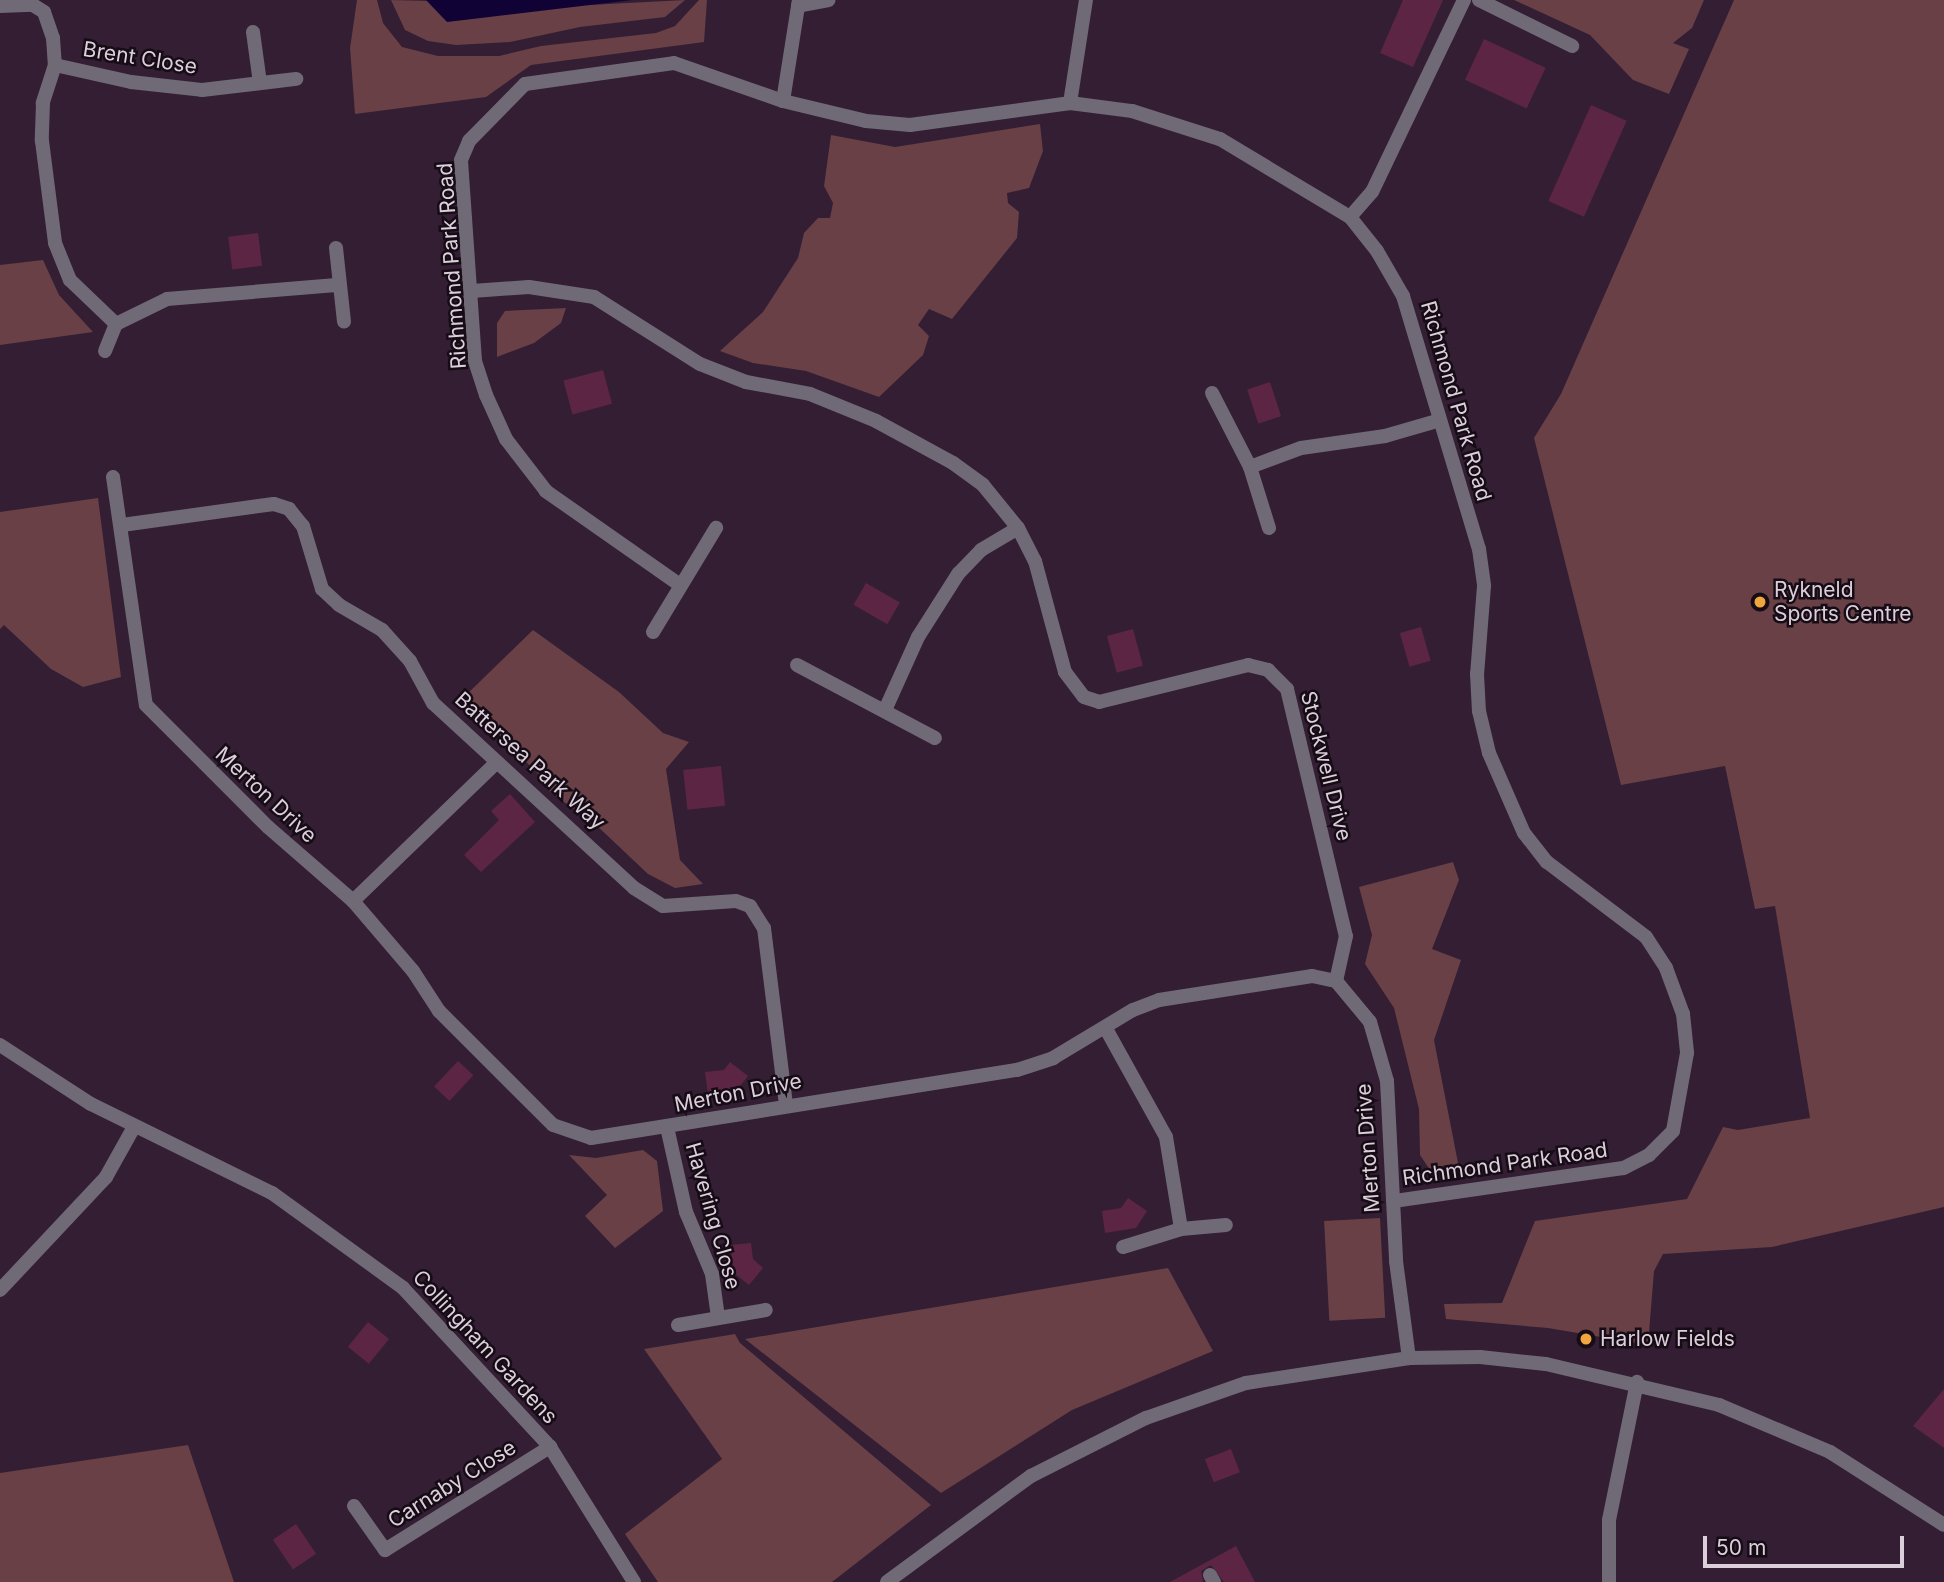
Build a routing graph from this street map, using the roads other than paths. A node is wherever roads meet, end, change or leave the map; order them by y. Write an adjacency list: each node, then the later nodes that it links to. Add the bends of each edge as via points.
1 (828, 0): 5 (street)
2 (1086, 0): 13 (street)
3 (1464, 0): 14 (street, via 1372,192)
4 (1479, 0): 8 (street)
5 (798, 3): 12 (street)
6 (0, 6): 9 (street, via 33,5 44,12 53,38)
7 (253, 32): 11 (street)
8 (1572, 46)
9 (55, 65): 11 (street, Brent Close, via 131,82 202,90); 19 (street, via 43,103 43,141 55,243 70,280)
10 (296, 79): 11 (street, Brent Close)
11 (260, 83)
12 (783, 101): 13 (street, Richmond Park Road, via 866,121 910,125); 17 (street, Richmond Park Road, via 674,63 525,85 469,141 461,160)
13 (1070, 103): 14 (street, Richmond Park Road, via 1132,111 1220,139)
14 (1350, 217): 22 (street, Richmond Park Road, via 1403,296)
15 (336, 248): 16 (street)
16 (339, 285): 18 (street); 19 (street, via 167,299)
17 (472, 291): 27 (street, Stockwell Drive, via 564,289 605,302 700,364 746,382 810,394 922,445 983,485); 29 (street, Richmond Park Road, via 475,361 506,439 546,491 568,510)
18 (344, 322)
19 (116, 324): 20 (street)
20 (104, 351)
21 (1212, 393): 23 (street)
22 (1437, 421): 23 (street, via 1385,436 1301,448); 42 (street, Richmond Park Road, via 1479,549 1485,586 1477,674 1489,753 1524,833 1547,862 1646,937 1667,968 1683,1014 1687,1053 1673,1131 1649,1154 1623,1168)
23 (1250, 467): 28 (street)
24 (113, 477): 25 (street, Merton Drive)
25 (122, 525): 34 (street, Battersea Park Way, via 274,504 289,509 303,526 322,589 339,605 382,630 410,661 433,703); 35 (street, Merton Drive, via 146,705 268,827)
26 (716, 528): 29 (street)
27 (1018, 528): 32 (street, via 981,550 958,574 918,637); 36 (street, Stockwell Drive, via 1035,561 1065,672 1084,697 1099,702 1248,665 1268,670 1287,689 1346,936)
28 (1269, 528)
29 (681, 585): 30 (street)
30 (653, 632)
31 (797, 665): 32 (street)
32 (885, 710): 33 (street)
33 (935, 738)
34 (495, 764): 35 (street); 39 (street, Battersea Park Way, via 663,906 736,901 760,916)
35 (353, 901): 41 (street, Merton Drive, via 413,971 439,1011 553,1125 573,1136 591,1138)
36 (1336, 981): 37 (street, Merton Drive, via 1312,976 1159,1000); 42 (street, Merton Drive, via 1370,1022 1387,1081)
37 (1105, 1027): 39 (street, Merton Drive, via 1034,1066); 44 (street, via 1166,1137)
38 (0, 1045): 40 (street, Collingham Gardens)
39 (786, 1105): 41 (street, Merton Drive)
40 (134, 1127): 46 (street, via 106,1177); 52 (street, Collingham Gardens, via 272,1193 366,1259 442,1326)
41 (667, 1127): 48 (street, Havering Close, via 686,1212 712,1274)
42 (1393, 1201): 50 (street, Merton Drive)
43 (1226, 1225): 44 (street)
44 (1181, 1229): 45 (street)
45 (1123, 1247)
46 (0, 1290)
47 (766, 1310): 48 (street, Havering Close)
48 (718, 1317): 49 (street, Havering Close)
49 (678, 1325)
50 (1409, 1358): 51 (street, via 1480,1357); 56 (street, via 1245,1383 1146,1418 1031,1476)
51 (1637, 1382): 54 (street, via 1775,1425 1840,1458); 57 (street, via 1609,1520)
52 (550, 1447): 53 (street, Carnaby Close, via 386,1550); 55 (street, Collingham Gardens)
53 (354, 1506)
54 (1944, 1525)
55 (634, 1582)
56 (887, 1582)
57 (1609, 1582)

